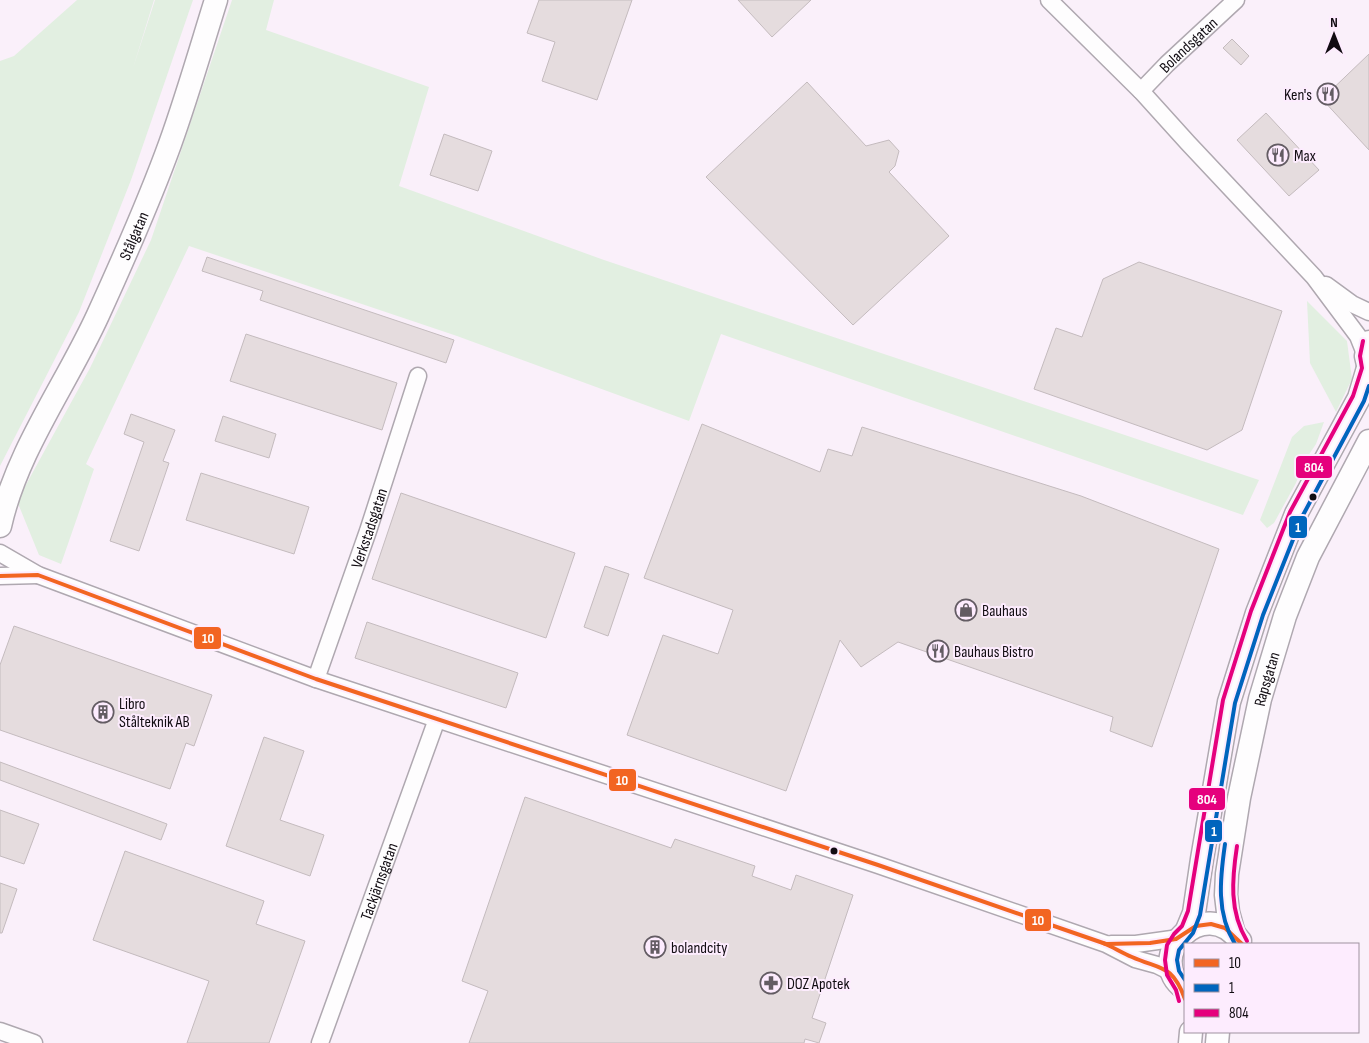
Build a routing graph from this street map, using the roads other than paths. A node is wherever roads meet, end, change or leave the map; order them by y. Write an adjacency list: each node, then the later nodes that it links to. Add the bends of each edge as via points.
1 (216, 0): 10 (street, Stålgatan, via 171,142 147,204 97,317)
2 (1049, 0): 4 (street)
3 (1236, 0): 4 (street, Bolandsgatan)
4 (1141, 91): 5 (street)
5 (1314, 277): 6 (street); 7 (street, via 1358,336)
6 (1369, 312)
7 (1368, 359): 18 (street, Rapsgatan, via 1359,398 1296,514 1257,612 1230,702 1194,912)
8 (418, 376): 16 (street, Verkstadsgatan)
9 (1369, 441): 19 (street, Rapsgatan, via 1308,557 1285,616 1260,699 1227,874 1228,912)
10 (22, 461): 11 (street, Stålgatan); 12 (street, Stålgatan)
11 (0, 490)
12 (0, 526)
13 (0, 552): 14 (street)
14 (38, 575): 15 (street); 16 (street)
15 (0, 576)
16 (316, 679): 17 (street)
17 (437, 719): 20 (street); 24 (street, Tackjärnsgatan)
18 (1183, 934): 19 (street, via 1202,924 1211,924 1219,925); 20 (street, via 1136,944); 21 (street, Rapsgatan, via 1173,948 1171,960)
19 (1238, 939)
20 (1106, 944): 21 (street, via 1135,959 1157,965)
21 (1181, 987)
22 (0, 1032): 23 (street)
23 (30, 1042)
24 (320, 1043)

